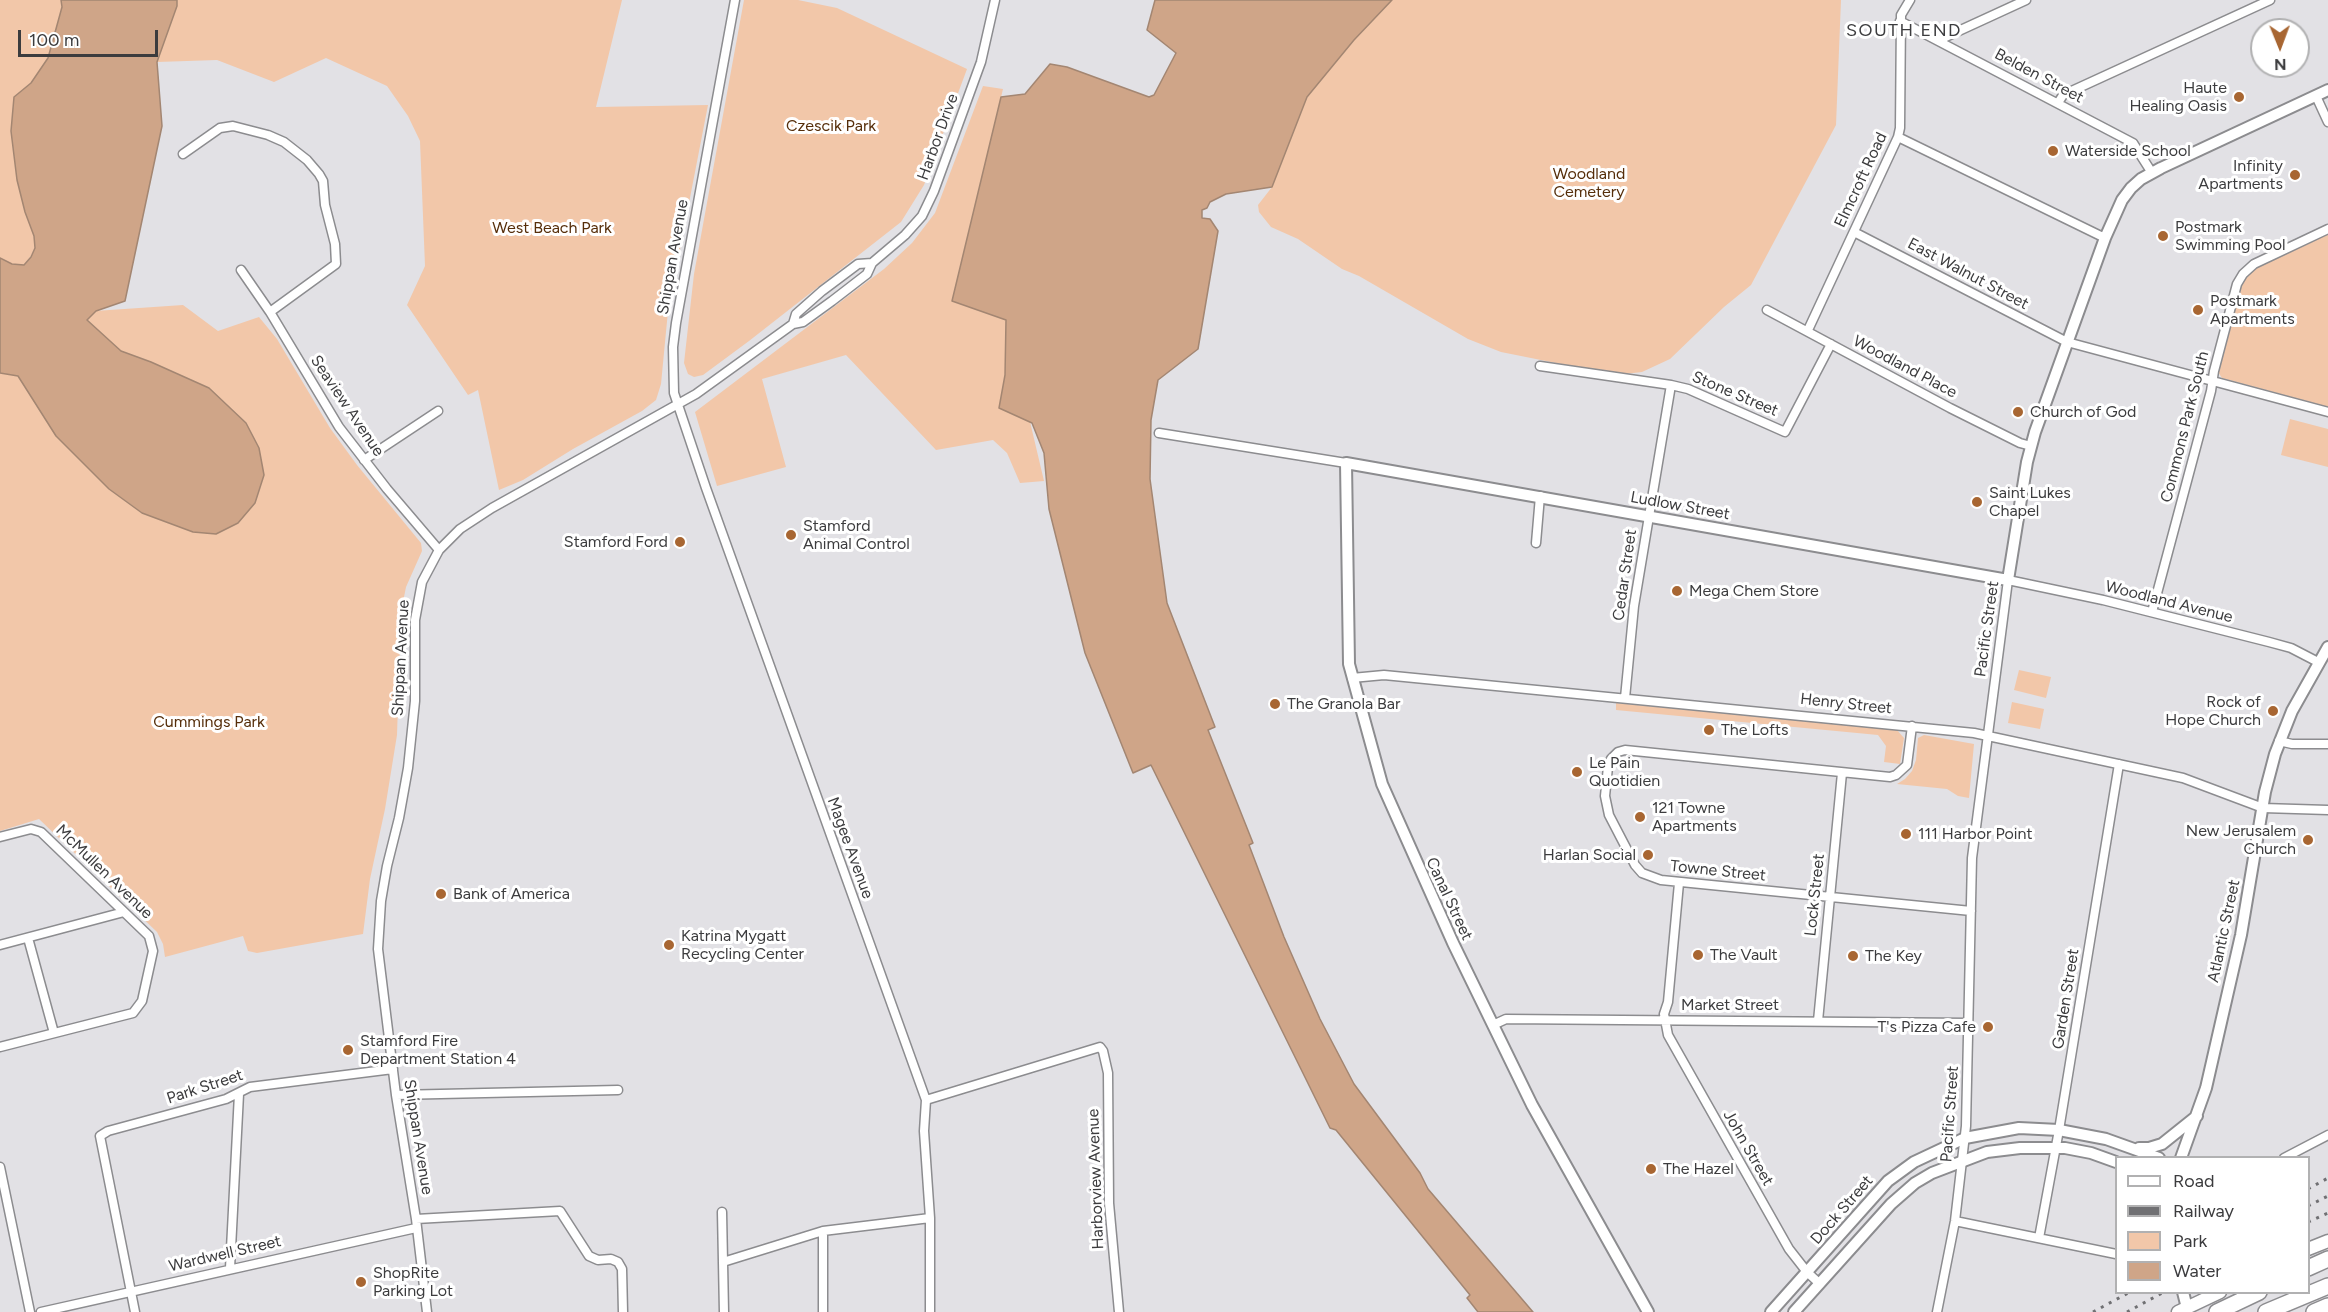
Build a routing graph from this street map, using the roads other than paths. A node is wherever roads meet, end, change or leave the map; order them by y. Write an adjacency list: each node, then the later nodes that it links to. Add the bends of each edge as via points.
1 (735, 0): 29 (street, Shippan Avenue, via 676,323 672,382)
2 (995, 0): 18 (street, Harbor Drive, via 981,62 934,191 914,227)
3 (1910, 0): 6 (street, Elmcroft Road)
4 (2026, 0): 7 (street)
5 (2270, 0): 10 (street, via 2062,95)
6 (1900, 21): 7 (street, Belden Street); 12 (street, Elmcroft Road)
7 (1939, 40): 10 (street, Belden Street)
8 (2328, 90): 9 (street, Pacific Street)
9 (2316, 96): 11 (street); 14 (street, Pacific Street)
10 (2058, 103): 14 (street, Belden Street, via 2133,144)
11 (2328, 122)
12 (1898, 137): 16 (street, Elmcroft Road); 17 (street)
13 (183, 154): 21 (street, via 220,128 233,126 284,142 307,160 323,181 336,264)
14 (2152, 173): 17 (street, Pacific Street, via 2126,194)
15 (2328, 229): 27 (street, Commons Park South, via 2254,264 2243,274 2237,284)
16 (1854, 232): 23 (street, Elmcroft Road); 24 (street, East Walnut Street)
17 (2105, 238): 24 (street, Pacific Street)
18 (872, 263): 22 (street, Harbor Drive, via 867,274 803,322); 22 (street, Harbor Drive, via 858,264 831,284 796,314)
19 (241, 270): 21 (street, Seaview Avenue)
20 (1767, 310): 23 (street, Woodland Place)
21 (270, 312): 34 (street, Seaview Avenue, via 320,398)
22 (793, 324): 29 (street, Harbor Drive)
23 (1808, 330): 25 (street, Woodland Place)
24 (2067, 342): 27 (street, East Walnut Street); 33 (street, Pacific Street)
25 (1831, 344): 28 (street, Stone Street, via 1785,432); 33 (street, Woodland Place)
26 (1540, 366): 28 (street, Stone Street)
27 (2213, 381): 31 (street, East Walnut Street); 41 (street, Commons Park South)
28 (1671, 385): 37 (street, Cedar Street)
29 (677, 405): 39 (street, Shippan Avenue, via 492,508); 71 (street, Magee Avenue)
30 (438, 411): 34 (street)
31 (2328, 412)
32 (1159, 433): 35 (street)
33 (2031, 446): 40 (street, Pacific Street)
34 (363, 460): 39 (street, Seaview Avenue)
35 (1346, 463): 36 (street, Ludlow Street); 44 (street, Canal Street, via 1348,658)
36 (1540, 496): 37 (street, Ludlow Street); 38 (street)
37 (1649, 516): 40 (street, Ludlow Street); 45 (street, Cedar Street, via 1634,606)
38 (1536, 543)
39 (439, 550): 67 (street, Shippan Avenue, via 417,605 408,768 378,929 379,967)
40 (2008, 580): 41 (street, Woodland Avenue); 47 (street, Pacific Street)
41 (2152, 612): 43 (street, Woodland Avenue, via 2291,648)
42 (2328, 647): 43 (street, Atlantic Street)
43 (2318, 662): 48 (street, Atlantic Street)
44 (1352, 678): 45 (street, Henry Street, via 1384,675); 64 (street, Canal Street, via 1390,804)
45 (1625, 698): 46 (street, Henry Street)
46 (1912, 726): 47 (street, Henry Street); 51 (street, Towne Street, via 1907,765 1896,775)
47 (1987, 735): 50 (street, Henry Street); 57 (street, Pacific Street, via 1973,850)
48 (2280, 741): 49 (street); 52 (street, Atlantic Street)
49 (2328, 744)
50 (2119, 764): 52 (street, Henry Street, via 2183,778); 73 (street, Garden Street)
51 (1842, 773): 55 (street, Towne Street, via 1618,752 1608,767 1605,796 1614,825 1642,873); 56 (street, Lock Street)
52 (2263, 808): 53 (street, Henry Street); 72 (street, Atlantic Street, via 2241,935)
53 (2328, 810)
54 (0, 837): 58 (street, McMullen Avenue, via 31,830 41,832)
55 (1679, 883): 56 (street, Towne Street); 61 (street)
56 (1830, 898): 57 (street, Towne Street); 62 (street, Lock Street)
57 (1971, 910): 63 (street, Pacific Street)
58 (123, 912): 59 (street); 65 (street, McMullen Avenue, via 149,936 153,945 140,1006 128,1015)
59 (28, 938): 60 (street); 65 (street)
60 (0, 945)
61 (1664, 1019): 62 (street, Market Street); 64 (street, Market Street, via 1506,1019); 97 (street, John Street, via 1670,1041 1789,1249)
62 (1818, 1021): 63 (street, Market Street)
63 (1969, 1023): 75 (street, Pacific Street)
64 (1493, 1025): 117 (street, Canal Street, via 1536,1113)
65 (54, 1034): 66 (street, McMullen Avenue)
66 (0, 1047)
67 (393, 1069): 69 (street, Park Street, via 250,1087); 70 (street, Shippan Avenue)
68 (618, 1090): 70 (street)
69 (239, 1094): 96 (street); 100 (street, Park Street, via 100,1136)
70 (396, 1095): 87 (street, Shippan Avenue)
71 (926, 1100): 85 (street, Magee Avenue, via 924,1131); 116 (street, Harborview Avenue, via 1100,1047 1108,1073 1109,1203)
72 (2198, 1115): 77 (street, via 2162,1144); 79 (street, Atlantic Street)
73 (2059, 1130): 75 (street, Dock Street, via 2019,1128); 76 (street, Garden Street); 77 (street, Dock Street)
74 (2328, 1135): 80 (street)
75 (1965, 1138): 81 (street, Pacific Street); 97 (street, Dock Street, via 1914,1162 1888,1181)
76 (2056, 1148): 81 (street, Dock Street, via 2007,1149); 82 (street, Dock Street, via 2080,1150); 89 (street, Garden Street)
77 (2136, 1148): 78 (street, Dock Street)
78 (2154, 1156)
79 (2182, 1156)
80 (2288, 1156)
81 (1962, 1161): 86 (street, Pacific Street); 98 (street, Dock Street, via 1932,1173 1904,1191)
82 (2115, 1162)
83 (0, 1167): 108 (street)
84 (722, 1212): 94 (street)
85 (930, 1218): 88 (street); 115 (street, Magee Avenue)
86 (1955, 1221): 89 (street); 120 (street, Pacific Street)
87 (416, 1223): 96 (street, Wardwell Street); 111 (street, Shippan Avenue); 112 (street, Wardwell Street, via 560,1211 589,1256 618,1262)
88 (823, 1231): 94 (street); 114 (street)
89 (2039, 1238): 92 (street)
90 (2328, 1241): 91 (main road)
91 (2310, 1249)
92 (2115, 1254)
93 (2328, 1259): 95 (highway)
94 (723, 1262): 113 (street)
95 (2310, 1267)
96 (230, 1268): 100 (street, Wardwell Street)
97 (1807, 1272): 98 (street, John Street); 118 (street, Dock Street)
98 (1820, 1284): 119 (street, Dock Street)
99 (2328, 1286): 105 (highway)
100 (131, 1291): 109 (street, Wardwell Street); 110 (street)
101 (2183, 1294): 107 (street)
102 (2218, 1294): 107 (main road)
103 (2257, 1294): 121 (highway)
104 (2309, 1294): 122 (highway)
105 (2310, 1294)
106 (2328, 1306): 123 (highway)
107 (2184, 1311)
108 (30, 1312)
109 (41, 1312)
110 (135, 1312)
111 (427, 1312)
112 (623, 1312)
113 (724, 1312)
114 (823, 1312)
115 (930, 1312)
116 (1119, 1312)
117 (1648, 1312)
118 (1771, 1312)
119 (1794, 1312)
120 (1937, 1312)
121 (2217, 1312)
122 (2266, 1312)
123 (2314, 1312)

